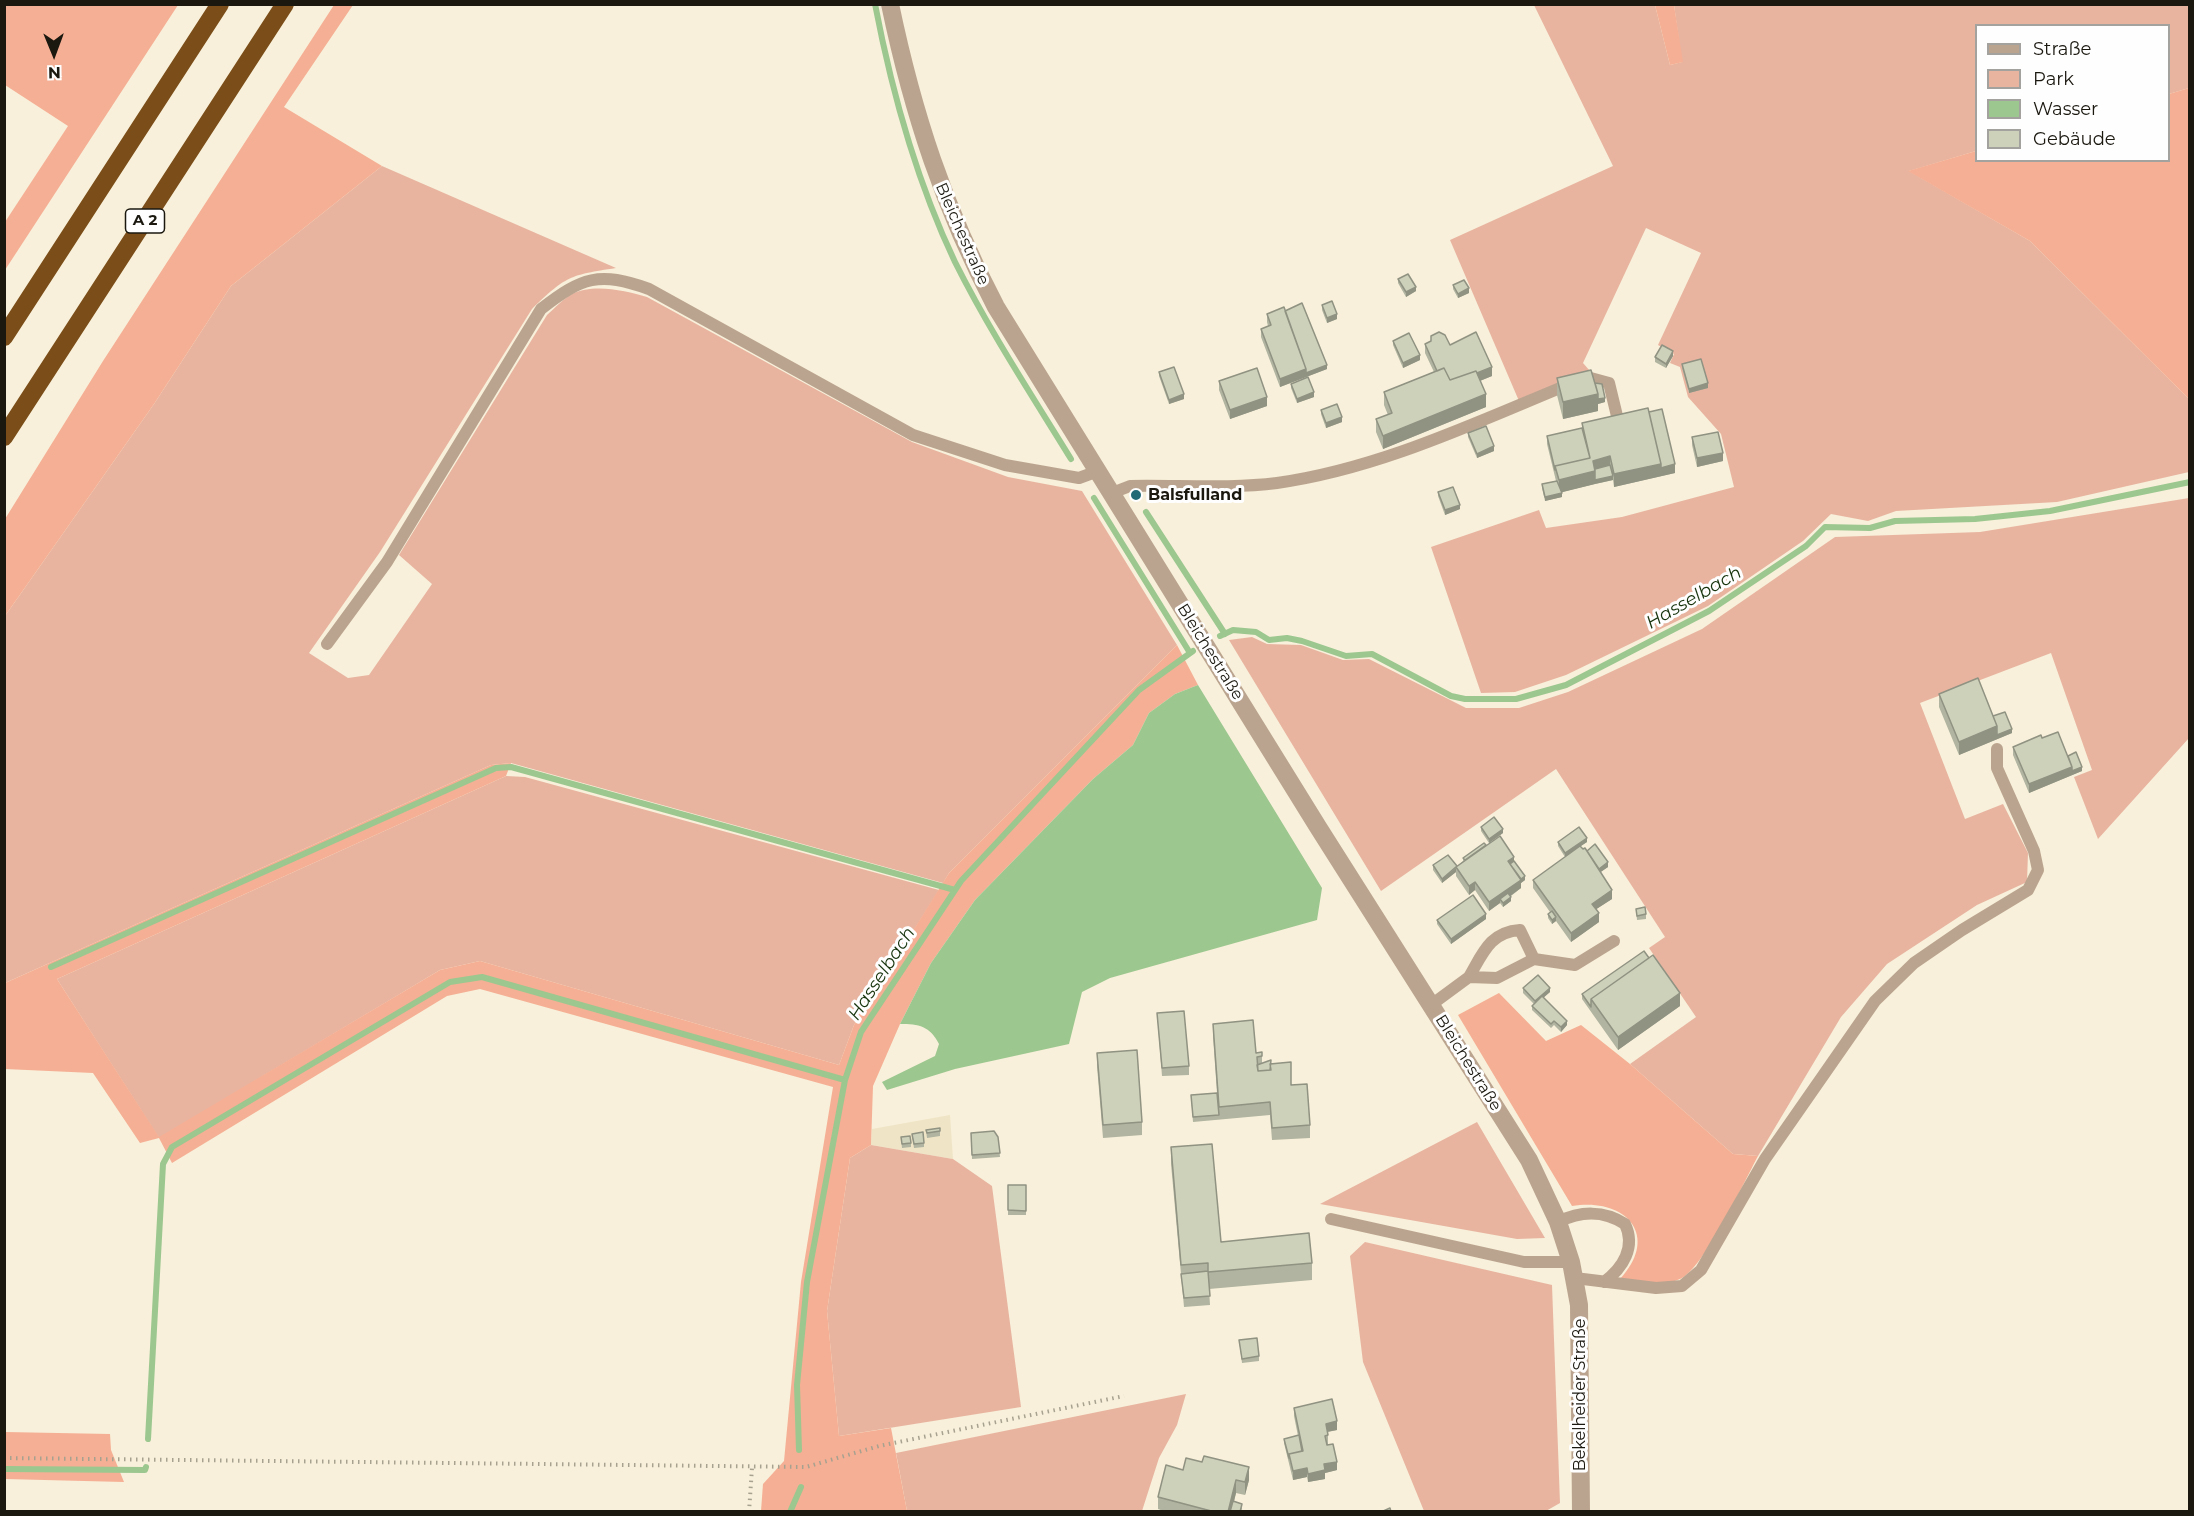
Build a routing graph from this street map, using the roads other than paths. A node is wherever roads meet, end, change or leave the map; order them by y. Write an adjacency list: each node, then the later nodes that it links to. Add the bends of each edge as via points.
1 (220, 4): 4 (highway)
2 (285, 4): 6 (highway, A 2)
3 (890, 4): 7 (street, Bleichestraße, via 921,127 967,252 996,307)
4 (4, 337)
5 (1617, 416): 8 (lane, via 1609,383 1587,377 1396,454 1322,475 1274,483 1130,486)
6 (4, 437)
7 (1098, 471): 8 (street, Bleichestraße); 9 (lane, via 1078,478 1005,465 913,435 649,289 625,281 584,281 567,288 541,309 387,562)
8 (1112, 493): 14 (street, Bleichestraße)
9 (327, 644)
10 (1996, 749): 18 (lane, via 1997,768 2034,851 2038,870 2028,890 1914,963 1875,1001 1765,1159 1701,1270 1682,1286 1656,1288)
11 (1614, 941): 12 (lane, via 1575,965)
12 (1534, 959): 13 (lane, via 1497,978); 13 (lane, via 1520,930 1504,931 1487,946)
13 (1469, 976): 14 (lane)
14 (1431, 1005): 16 (street, Bleichestraße, via 1529,1160)
15 (1331, 1219): 17 (lane)
16 (1558, 1222): 17 (street, Bleichestraße); 18 (lane, via 1585,1213 1604,1214 1625,1224 1630,1241 1625,1260 1617,1273)
17 (1573, 1270): 18 (lane); 19 (street, Bekelheider Straße, via 1580,1314)
18 (1604, 1282)
19 (1581, 1512)

